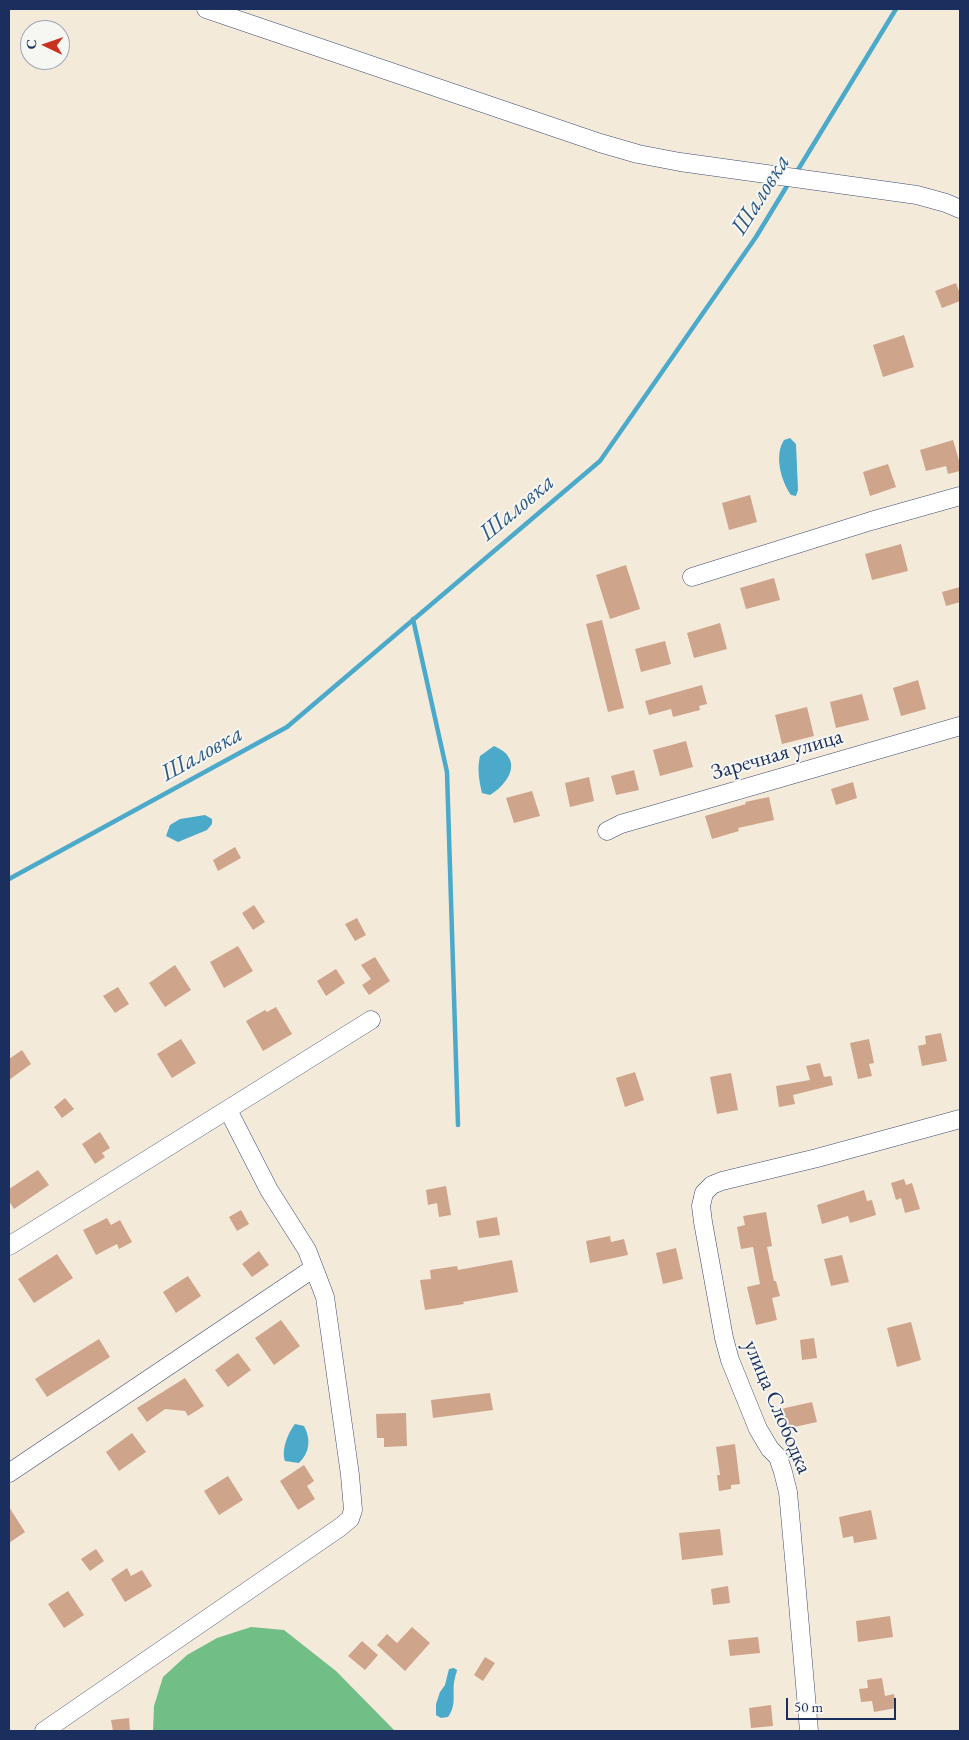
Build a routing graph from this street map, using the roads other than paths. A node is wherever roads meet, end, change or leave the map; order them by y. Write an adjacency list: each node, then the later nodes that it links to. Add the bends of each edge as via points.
1 (206, 9): 2 (street, via 638,154 917,195)
2 (960, 209)
3 (960, 496): 4 (street)
4 (692, 577)
5 (960, 726): 6 (street, Заречная улица, via 621,824)
6 (607, 832)
7 (371, 1020): 8 (street)
8 (228, 1110): 10 (street); 11 (street)
9 (960, 1119): 14 (street, улица Слободка, via 722,1181 704,1192 703,1222 730,1360 758,1429 778,1457 788,1492)
10 (9, 1246)
11 (314, 1268): 12 (street); 13 (street, via 325,1297 350,1474 353,1510 350,1519)
12 (9, 1473)
13 (44, 1731)
14 (809, 1731)

